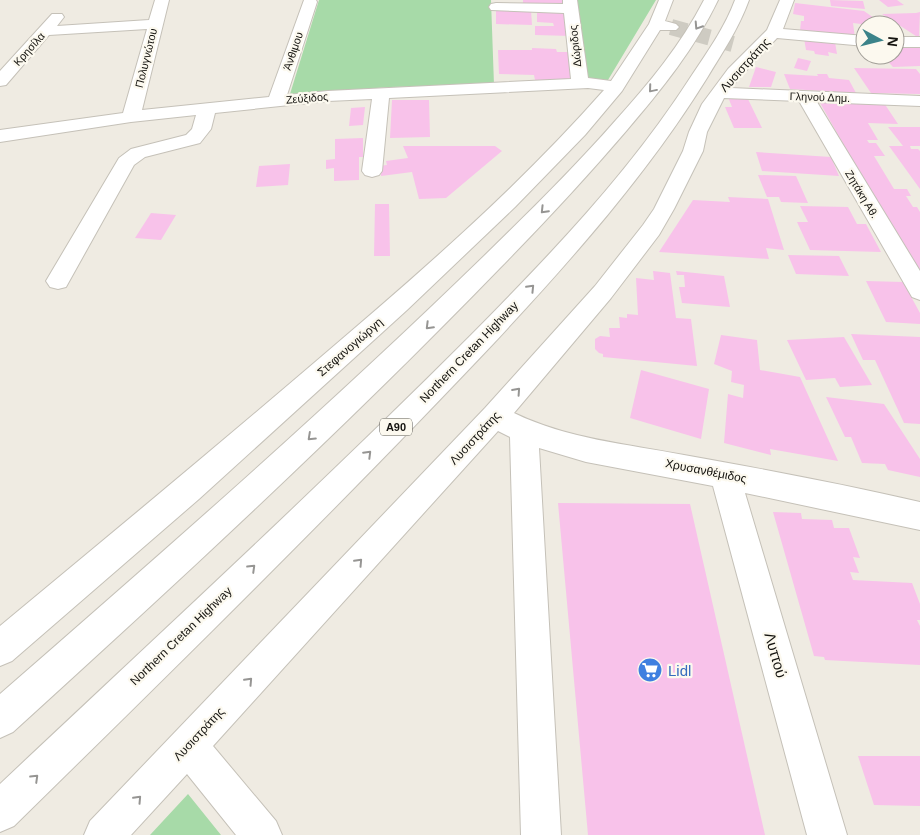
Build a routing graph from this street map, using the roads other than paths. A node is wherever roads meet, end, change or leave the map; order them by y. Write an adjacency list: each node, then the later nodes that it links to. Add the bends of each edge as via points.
1 (162, 0): 10 (main road, Πολυγνώτου)
2 (666, 0): 18 (main road, Στεφανογιώργη, via 664,26)
3 (711, 0): 34 (main road, one-way to 34, via 682,50 632,114 485,270 213,528)
4 (742, 0): 36 (main road, Northern Cretan Highway / Α90, one-way to 4, via 354,469 560,258 666,129 727,33)
5 (787, 0): 15 (main road, Λυσιστράτης, via 779,23)
6 (310, 2): 22 (main road, Άνθιμου)
7 (571, 4): 8 (main road, Δώριδος); 17 (main road, Δώριδος)
8 (496, 7)
9 (58, 16): 11 (main road, Κρησίλα)
10 (155, 24): 11 (main road); 25 (main road, Πολυγνώτου)
11 (45, 31): 16 (main road, Κρησίλα)
12 (855, 41): 15 (main road)
13 (905, 42): 14 (main road)
14 (920, 42)
15 (754, 43): 20 (main road, Λυσιστράτης)
16 (0, 82)
17 (580, 83): 18 (main road, Ζεύξιδος, via 597,82); 19 (main road, Ζεύξιδος)
18 (616, 87): 33 (main road, Στεφανογιώργη, via 508,202 399,304)
19 (381, 93): 22 (main road, Ζεύξιδος); 27 (main road)
20 (719, 93): 21 (main road, Γληνού Δημ.); 30 (main road, Λυσιστράτης, one-way to 20, via 586,312 651,230 682,175 704,118)
21 (805, 96): 23 (main road, Γληνού Δημ.); 29 (main road, Ζητάκη Αθ.)
22 (276, 101): 24 (main road, Ζεύξιδος)
23 (920, 101)
24 (207, 108): 25 (main road, Ζεύξιδος); 28 (main road, via 200,135 138,153 126,162)
25 (131, 117): 26 (main road, Ζεύξιδος)
26 (0, 136)
27 (372, 171)
28 (58, 281)
29 (920, 291)
30 (510, 424): 31 (main road, Χρυσανθέμιδος, via 567,445); 35 (main road, Λυσιστράτης, one-way to 30); 39 (main road)
31 (725, 475): 32 (main road, Χρυσανθέμιδος); 40 (main road, Λυττού)
32 (920, 516)
33 (0, 649)
34 (0, 719)
35 (188, 746): 37 (main road, Λυσιστράτης, one-way to 35); 38 (main road)
36 (0, 812)
37 (104, 835)
38 (262, 835)
39 (541, 835)
40 (827, 835)

